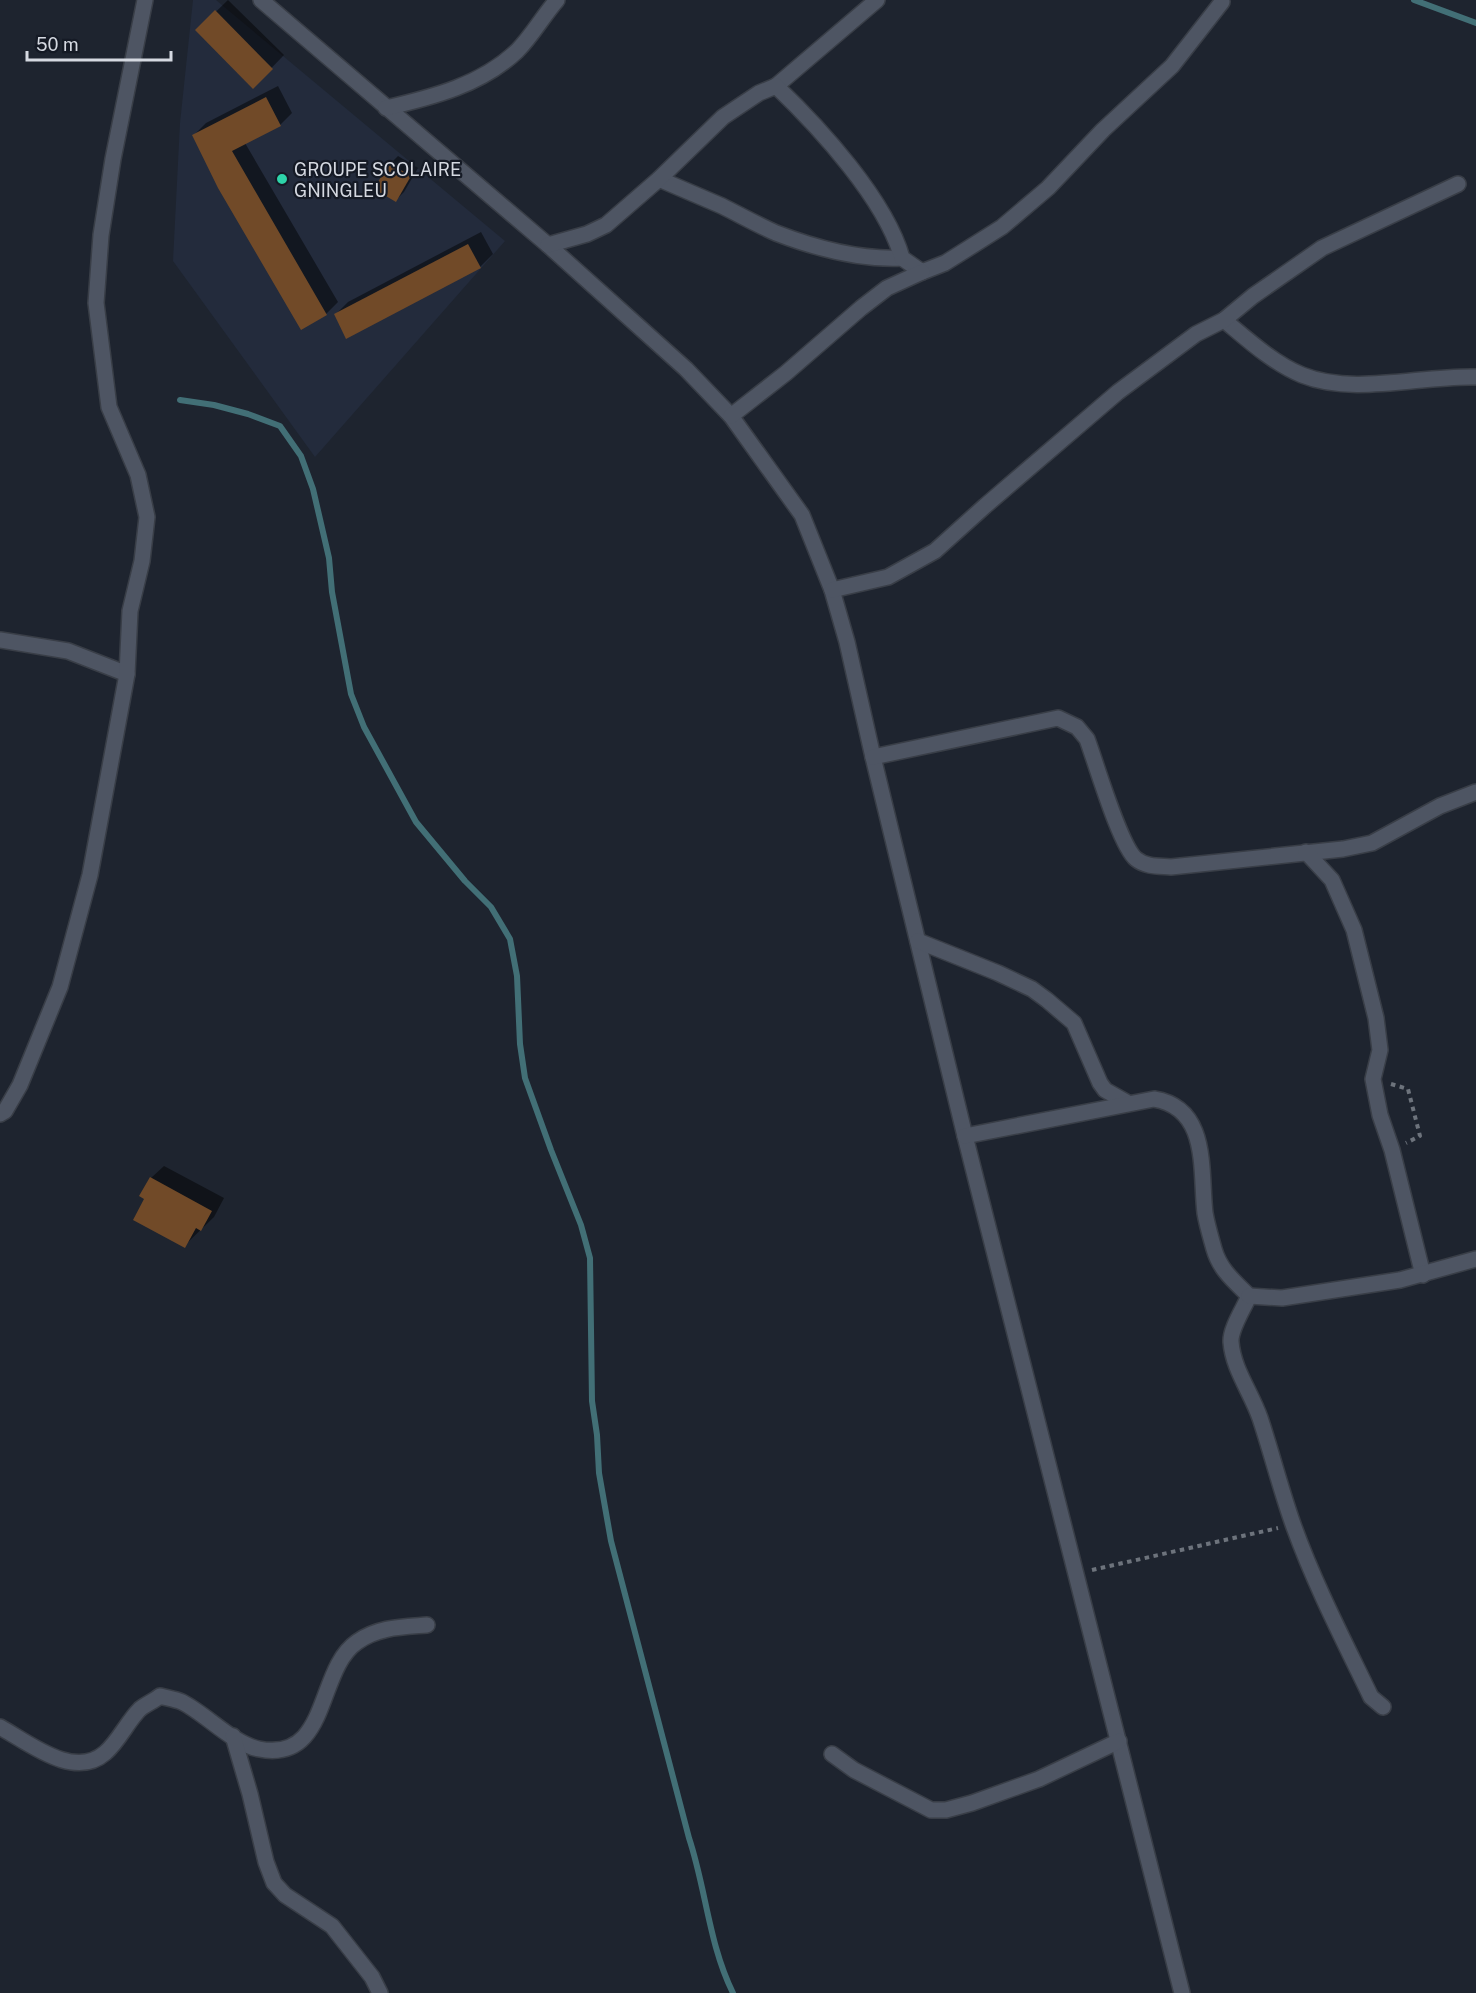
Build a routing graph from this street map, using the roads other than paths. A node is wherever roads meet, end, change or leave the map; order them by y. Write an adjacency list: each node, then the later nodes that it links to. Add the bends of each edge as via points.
1 (145, 0): 18 (street, via 111,170 96,303 109,407 138,475 147,517 130,611)
2 (261, 0): 7 (street)
3 (557, 0): 7 (street, via 517,50 478,78 431,98)
4 (877, 0): 6 (street)
5 (1222, 2): 12 (street, via 1172,66 1048,188 1002,227 945,263)
6 (776, 86): 8 (street, via 723,117); 11 (street, via 882,210)
7 (386, 108): 10 (street)
8 (659, 179): 10 (street, via 606,225); 11 (street, via 803,242 858,256)
9 (1458, 184): 13 (street, via 1322,248)
10 (548, 245): 15 (street, via 686,369)
11 (902, 258): 12 (street)
12 (922, 272): 15 (street, via 887,288)
13 (1224, 320): 14 (street, via 1278,363 1304,376 1365,383); 16 (street, via 1196,334 1118,392 935,551 888,577)
14 (1476, 377)
15 (731, 416): 16 (street, via 802,515)
16 (832, 590): 19 (street, via 848,642)
17 (0, 640): 18 (street, via 68,651)
18 (127, 674): 24 (street, via 90,875 60,987 20,1085)
19 (873, 757): 21 (street, via 1058,718 1077,727 1087,739 1122,837 1134,858 1148,866 1171,867); 22 (street)
20 (1476, 792): 21 (street, via 1372,843)
21 (1306, 852): 27 (street, via 1332,880 1354,930 1376,1018 1380,1050 1373,1079 1380,1115)
22 (918, 941): 23 (street, via 998,973 1047,1000 1074,1023 1105,1090); 25 (street)
23 (1128, 1103): 25 (street); 28 (street, via 1168,1101 1184,1114 1196,1132 1203,1166 1205,1213 1215,1251 1224,1272)
24 (0, 1114)
25 (964, 1136): 33 (street)
26 (1476, 1259): 27 (street)
27 (1423, 1275): 28 (street, via 1282,1298)
28 (1249, 1296): 30 (street, via 1230,1340 1236,1365 1257,1408 1315,1580 1371,1697)
29 (427, 1625): 32 (street, via 373,1632 355,1643 340,1659 315,1724 297,1745 277,1751 257,1749)
30 (1383, 1707)
31 (0, 1727): 32 (street, via 34,1748 73,1763 88,1763 105,1753 140,1710 160,1696 181,1701)
32 (232, 1736): 35 (street, via 274,1883 285,1895 332,1926)
33 (1119, 1741): 34 (street, via 1039,1779 946,1810 931,1810 854,1770); 36 (street)
34 (832, 1754)
35 (380, 1993)
36 (1182, 1993)

